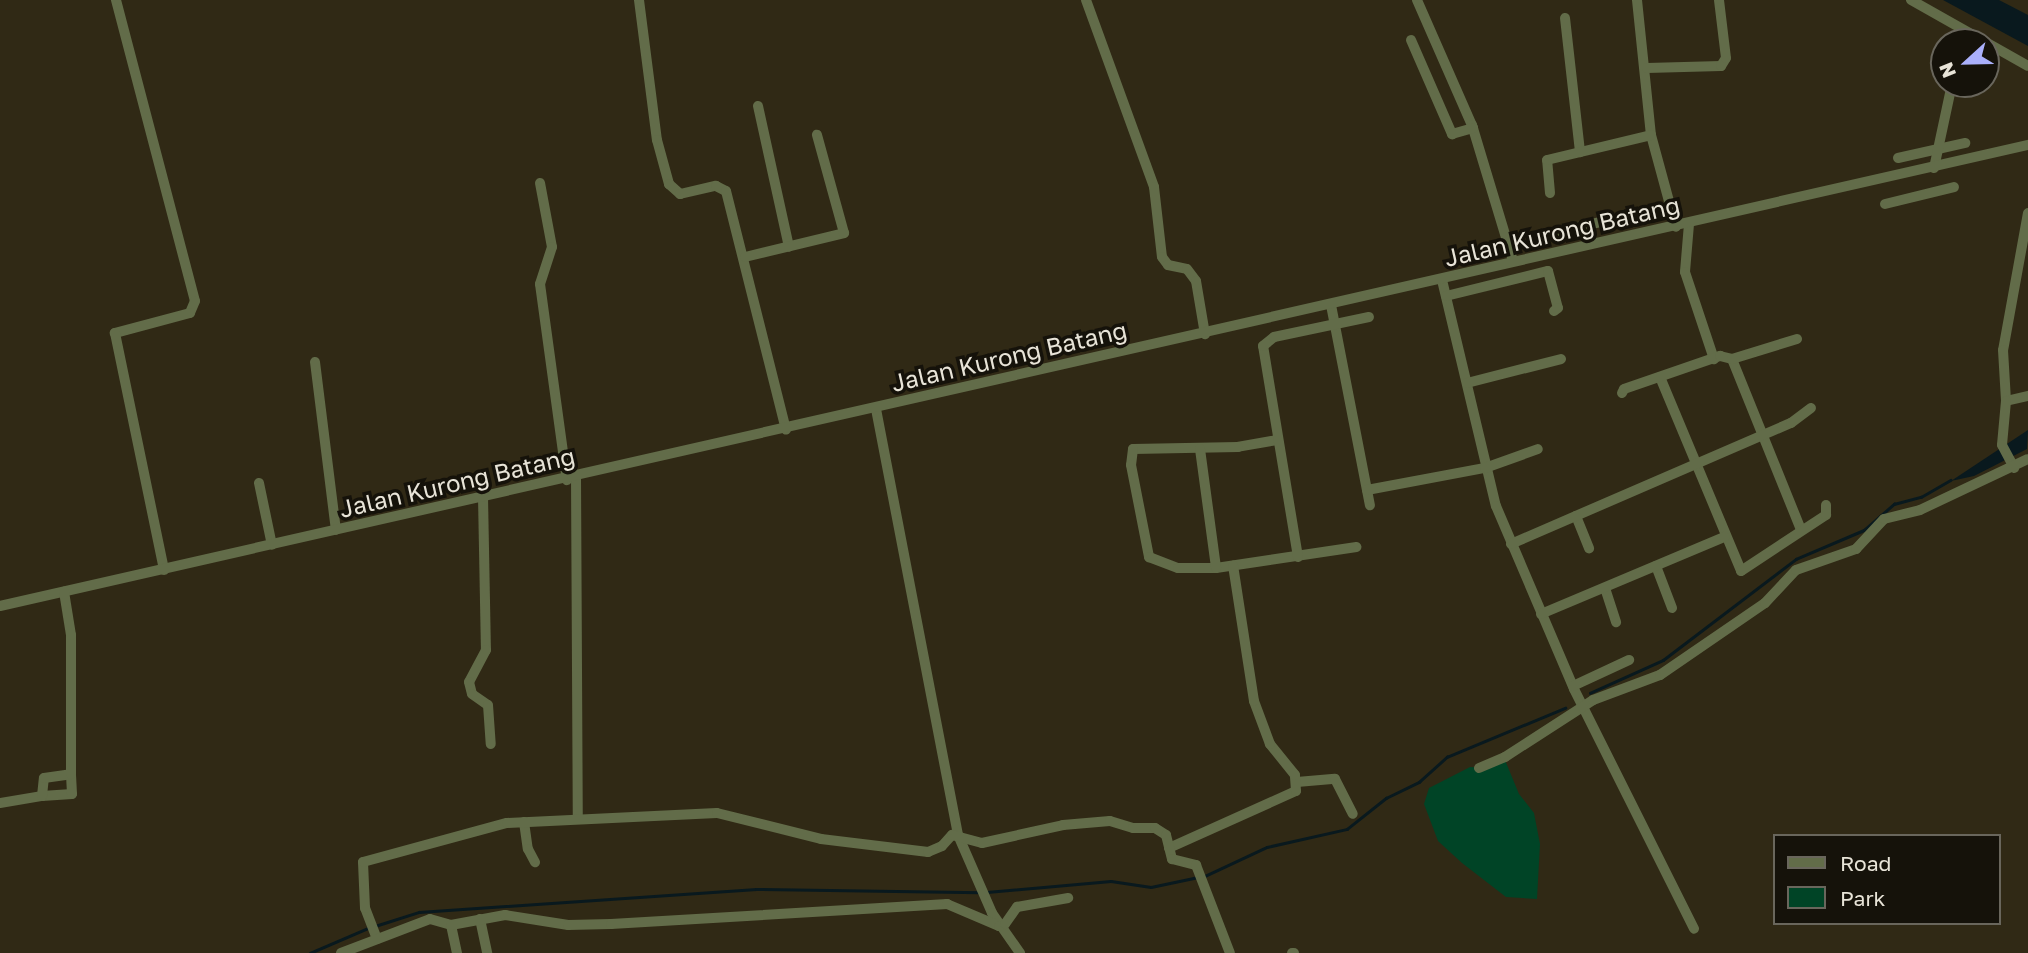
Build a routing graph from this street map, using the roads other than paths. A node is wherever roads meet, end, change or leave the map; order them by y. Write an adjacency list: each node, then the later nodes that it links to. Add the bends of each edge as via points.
1 (116, 0): 83 (street, via 195,301 190,313 115,333)
2 (639, 0): 35 (street, via 657,141 669,184 677,194 716,186 726,191)
3 (1086, 0): 43 (street, via 1154,187 1162,257 1168,265 1186,269 1196,281)
4 (1416, 0): 14 (street)
5 (1637, 0): 11 (street)
6 (1719, 0): 11 (street, via 1726,58 1721,66)
7 (1911, 0): 10 (street)
8 (1565, 19): 20 (street)
9 (1411, 40): 14 (street, via 1452,134)
10 (2028, 66)
11 (1647, 68): 16 (street)
12 (1949, 98): 19 (street)
13 (758, 106): 34 (street)
14 (1473, 128): 36 (street)
15 (817, 135): 34 (street, via 844,233)
16 (1651, 135): 20 (street); 29 (street)
17 (1965, 143): 19 (street)
18 (2028, 145): 22 (street, Jalan Kurong Batang)
19 (1938, 149): 21 (street); 22 (street)
20 (1580, 152): 26 (street, via 1547,160)
21 (1898, 158)
22 (1934, 168): 23 (street, Jalan Kurong Batang)
23 (1899, 176): 27 (street); 31 (street, Jalan Kurong Batang)
24 (540, 183): 65 (street, via 552,247 540,284)
25 (1954, 187): 27 (street)
26 (1550, 193)
27 (1905, 199): 28 (street)
28 (1885, 204)
29 (1671, 206): 32 (street); 33 (street)
30 (2028, 214): 53 (street, via 2006,320)
31 (1689, 224): 32 (street, Jalan Kurong Batang); 46 (street, via 1685,272)
32 (1676, 227): 36 (street, Jalan Kurong Batang)
33 (1556, 232)
34 (789, 247): 35 (street)
35 (745, 257): 56 (street)
36 (1513, 261): 37 (street, Jalan Kurong Batang)
37 (1442, 280): 38 (street); 39 (street, Jalan Kurong Batang)
38 (1446, 296): 40 (street, via 1548,271 1558,308); 50 (street)
39 (1331, 305): 42 (street); 43 (street, Jalan Kurong Batang)
40 (1554, 312)
41 (1369, 317): 42 (street)
42 (1335, 324): 58 (street, via 1265,341); 67 (street)
43 (1205, 334): 55 (street, Jalan Kurong Batang)
44 (1797, 340): 47 (street)
45 (1561, 359): 50 (street)
46 (1714, 359): 47 (street); 49 (street)
47 (1732, 359): 57 (street)
48 (315, 362): 72 (street)
49 (1660, 377): 51 (street); 62 (street)
50 (1467, 383): 64 (street)
51 (1622, 393)
52 (2028, 396): 53 (street)
53 (2006, 401): 63 (street, via 2002,445)
54 (1811, 408): 57 (street)
55 (876, 409): 56 (street, Jalan Kurong Batang); 102 (street)
56 (786, 430): 65 (street, Jalan Kurong Batang)
57 (1762, 435): 62 (street); 73 (street)
58 (1277, 440): 59 (street); 79 (street)
59 (1200, 449): 82 (street); 82 (street, via 1136,447 1131,466 1149,556 1178,568)
60 (1538, 449): 64 (street)
61 (2028, 459): 63 (street)
62 (1694, 464): 71 (street); 74 (street)
63 (2013, 465): 92 (street, via 1920,510 1884,519 1856,549 1796,570 1765,603 1660,675 1613,691)
64 (1485, 468): 67 (street); 75 (street)
65 (572, 478): 68 (street, Jalan Kurong Batang); 100 (street)
66 (259, 483): 76 (street)
67 (1367, 490): 69 (street)
68 (483, 496): 72 (street, Jalan Kurong Batang); 93 (street, via 486,650 469,682 472,694 488,705)
69 (1370, 505)
70 (1826, 505): 73 (street, via 1826,515)
71 (1576, 516): 75 (street); 78 (street)
72 (336, 530): 76 (street, Jalan Kurong Batang)
73 (1801, 530): 74 (street, via 1745,572 1737,567)
74 (1724, 537): 81 (street)
75 (1511, 544): 88 (street)
76 (272, 545): 83 (street, Jalan Kurong Batang)
77 (1356, 547): 79 (street)
78 (1589, 550)
79 (1298, 558): 80 (street)
80 (1233, 566): 82 (street); 96 (street, via 1254,701 1267,738)
81 (1656, 566): 84 (street); 87 (street)
82 (1216, 568)
83 (164, 570): 85 (street, Jalan Kurong Batang)
84 (1605, 588): 88 (street); 89 (street)
85 (64, 592): 86 (street, Jalan Kurong Batang); 95 (street, via 71,635)
86 (0, 606)
87 (1672, 608)
88 (1541, 614): 91 (street)
89 (1616, 622)
90 (1629, 660): 91 (street)
91 (1573, 686): 92 (street)
92 (1583, 708): 94 (street); 109 (street)
93 (491, 744)
94 (1479, 768)
95 (71, 774): 97 (street, via 42,779); 97 (street, via 72,794)
96 (1297, 782): 99 (street, via 1335,779); 103 (street, via 1290,795)
97 (41, 796): 98 (street)
98 (0, 803)
99 (1353, 814)
100 (578, 817): 101 (street); 102 (street, via 717,813 831,841 928,852)
101 (524, 822): 104 (street, via 528,849); 110 (street, via 479,828 363,862)
102 (958, 835): 103 (street, via 982,843 1063,825 1119,821 1133,828 1160,829); 108 (street)
103 (1170, 848): 115 (street, via 1172,859 1194,864)
104 (536, 862)
105 (1068, 898): 108 (street, via 1017,907)
106 (480, 919): 107 (street); 108 (street, via 505,915 568,925 611,924 947,904); 113 (street)
107 (451, 925): 110 (street, via 430,919); 112 (street)
108 (999, 926): 114 (street)
109 (1694, 929)
110 (376, 936): 111 (street)
111 (341, 953)
112 (457, 953)
113 (487, 953)
114 (1020, 953)
115 (1230, 953)

